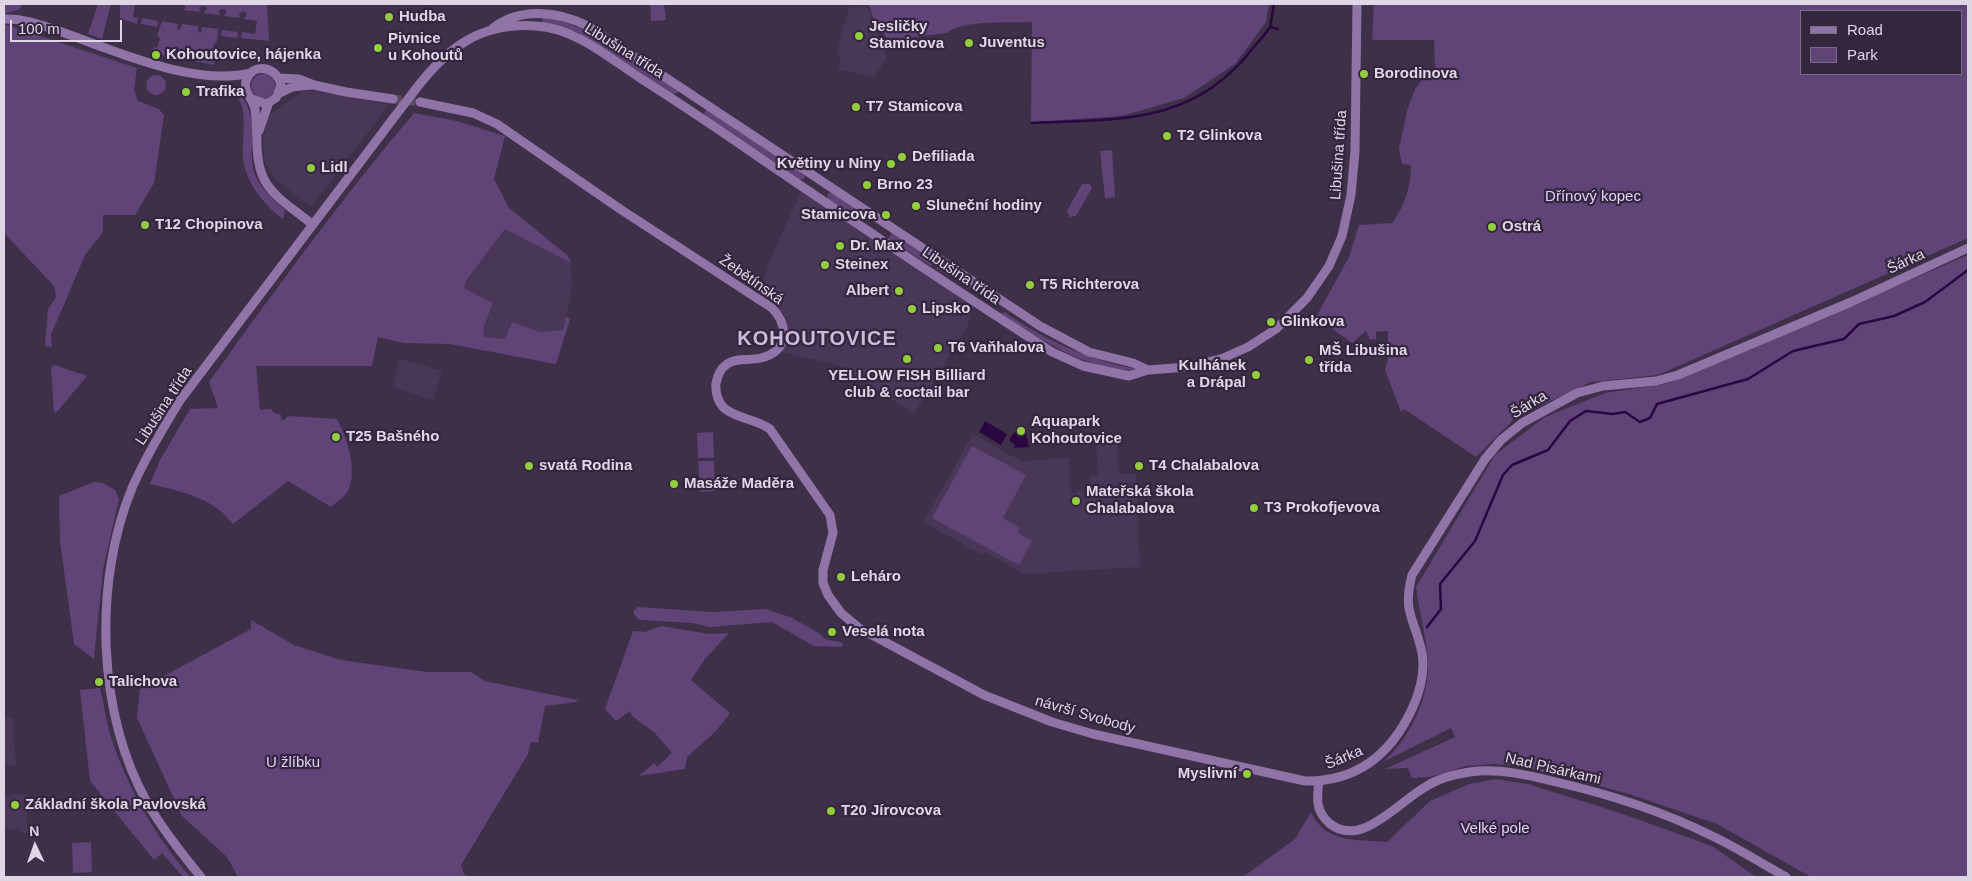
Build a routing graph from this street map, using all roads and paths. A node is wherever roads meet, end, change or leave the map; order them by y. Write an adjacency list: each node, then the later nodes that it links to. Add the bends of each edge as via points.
1 (1357, 4): 17 (street, Libušina třída, via 1352,195 1342,236 1329,266 1307,298 1278,327 1248,347 1187,367)
2 (4, 19): 5 (street, via 45,27 154,64 187,72)
3 (493, 28): 15 (street, Libušina třída, bridge, via 446,54 434,66); 17 (street, Libušina třída, via 536,26 578,38 1052,352 1107,373 1130,376); 17 (street, Libušina třída, via 515,15 537,14 558,15 588,26 1040,326 1089,352)
4 (251, 73): 5 (street); 6 (street, via 266,68); 8 (street)
5 (232, 76): 8 (street)
6 (279, 78): 7 (street, via 299,79); 9 (street)
7 (314, 85): 9 (street, via 292,87); 11 (street)
8 (246, 87): 10 (street)
9 (280, 93): 12 (street)
10 (252, 99): 12 (street); 14 (street)
11 (394, 99)
12 (269, 102): 14 (street)
13 (420, 102): 18 (street, Žebětínská, via 473,114 497,124 772,308 781,318 784,330 779,347 760,359 728,363 718,376 717,397 724,408 735,415 760,422 770,429 830,515 833,533 823,582 841,613)
14 (258, 136): 15 (street, via 258,164 266,182)
15 (312, 225): 20 (street, Libušina třída, via 181,399 155,440 132,490 116,540 107,599 106,659 116,720 147,802 165,832)
16 (1968, 248): 19 (street, Šárka, via 1851,302 1678,375 1577,393 1522,423 1501,440 1485,459 1412,575 1407,608 1422,653 1422,677 1418,696 1406,720 1381,756 1359,770)
17 (1148, 370)
18 (860, 628): 19 (street, návrší Svobody, via 984,695 1052,722 1291,779)
19 (1319, 781): 21 (street, Nad Pisárkami, via 1318,810 1334,827 1352,831 1376,822 1440,779 1494,770 1523,774 1575,786 1655,812 1710,834)
20 (201, 877)
21 (1786, 877)

